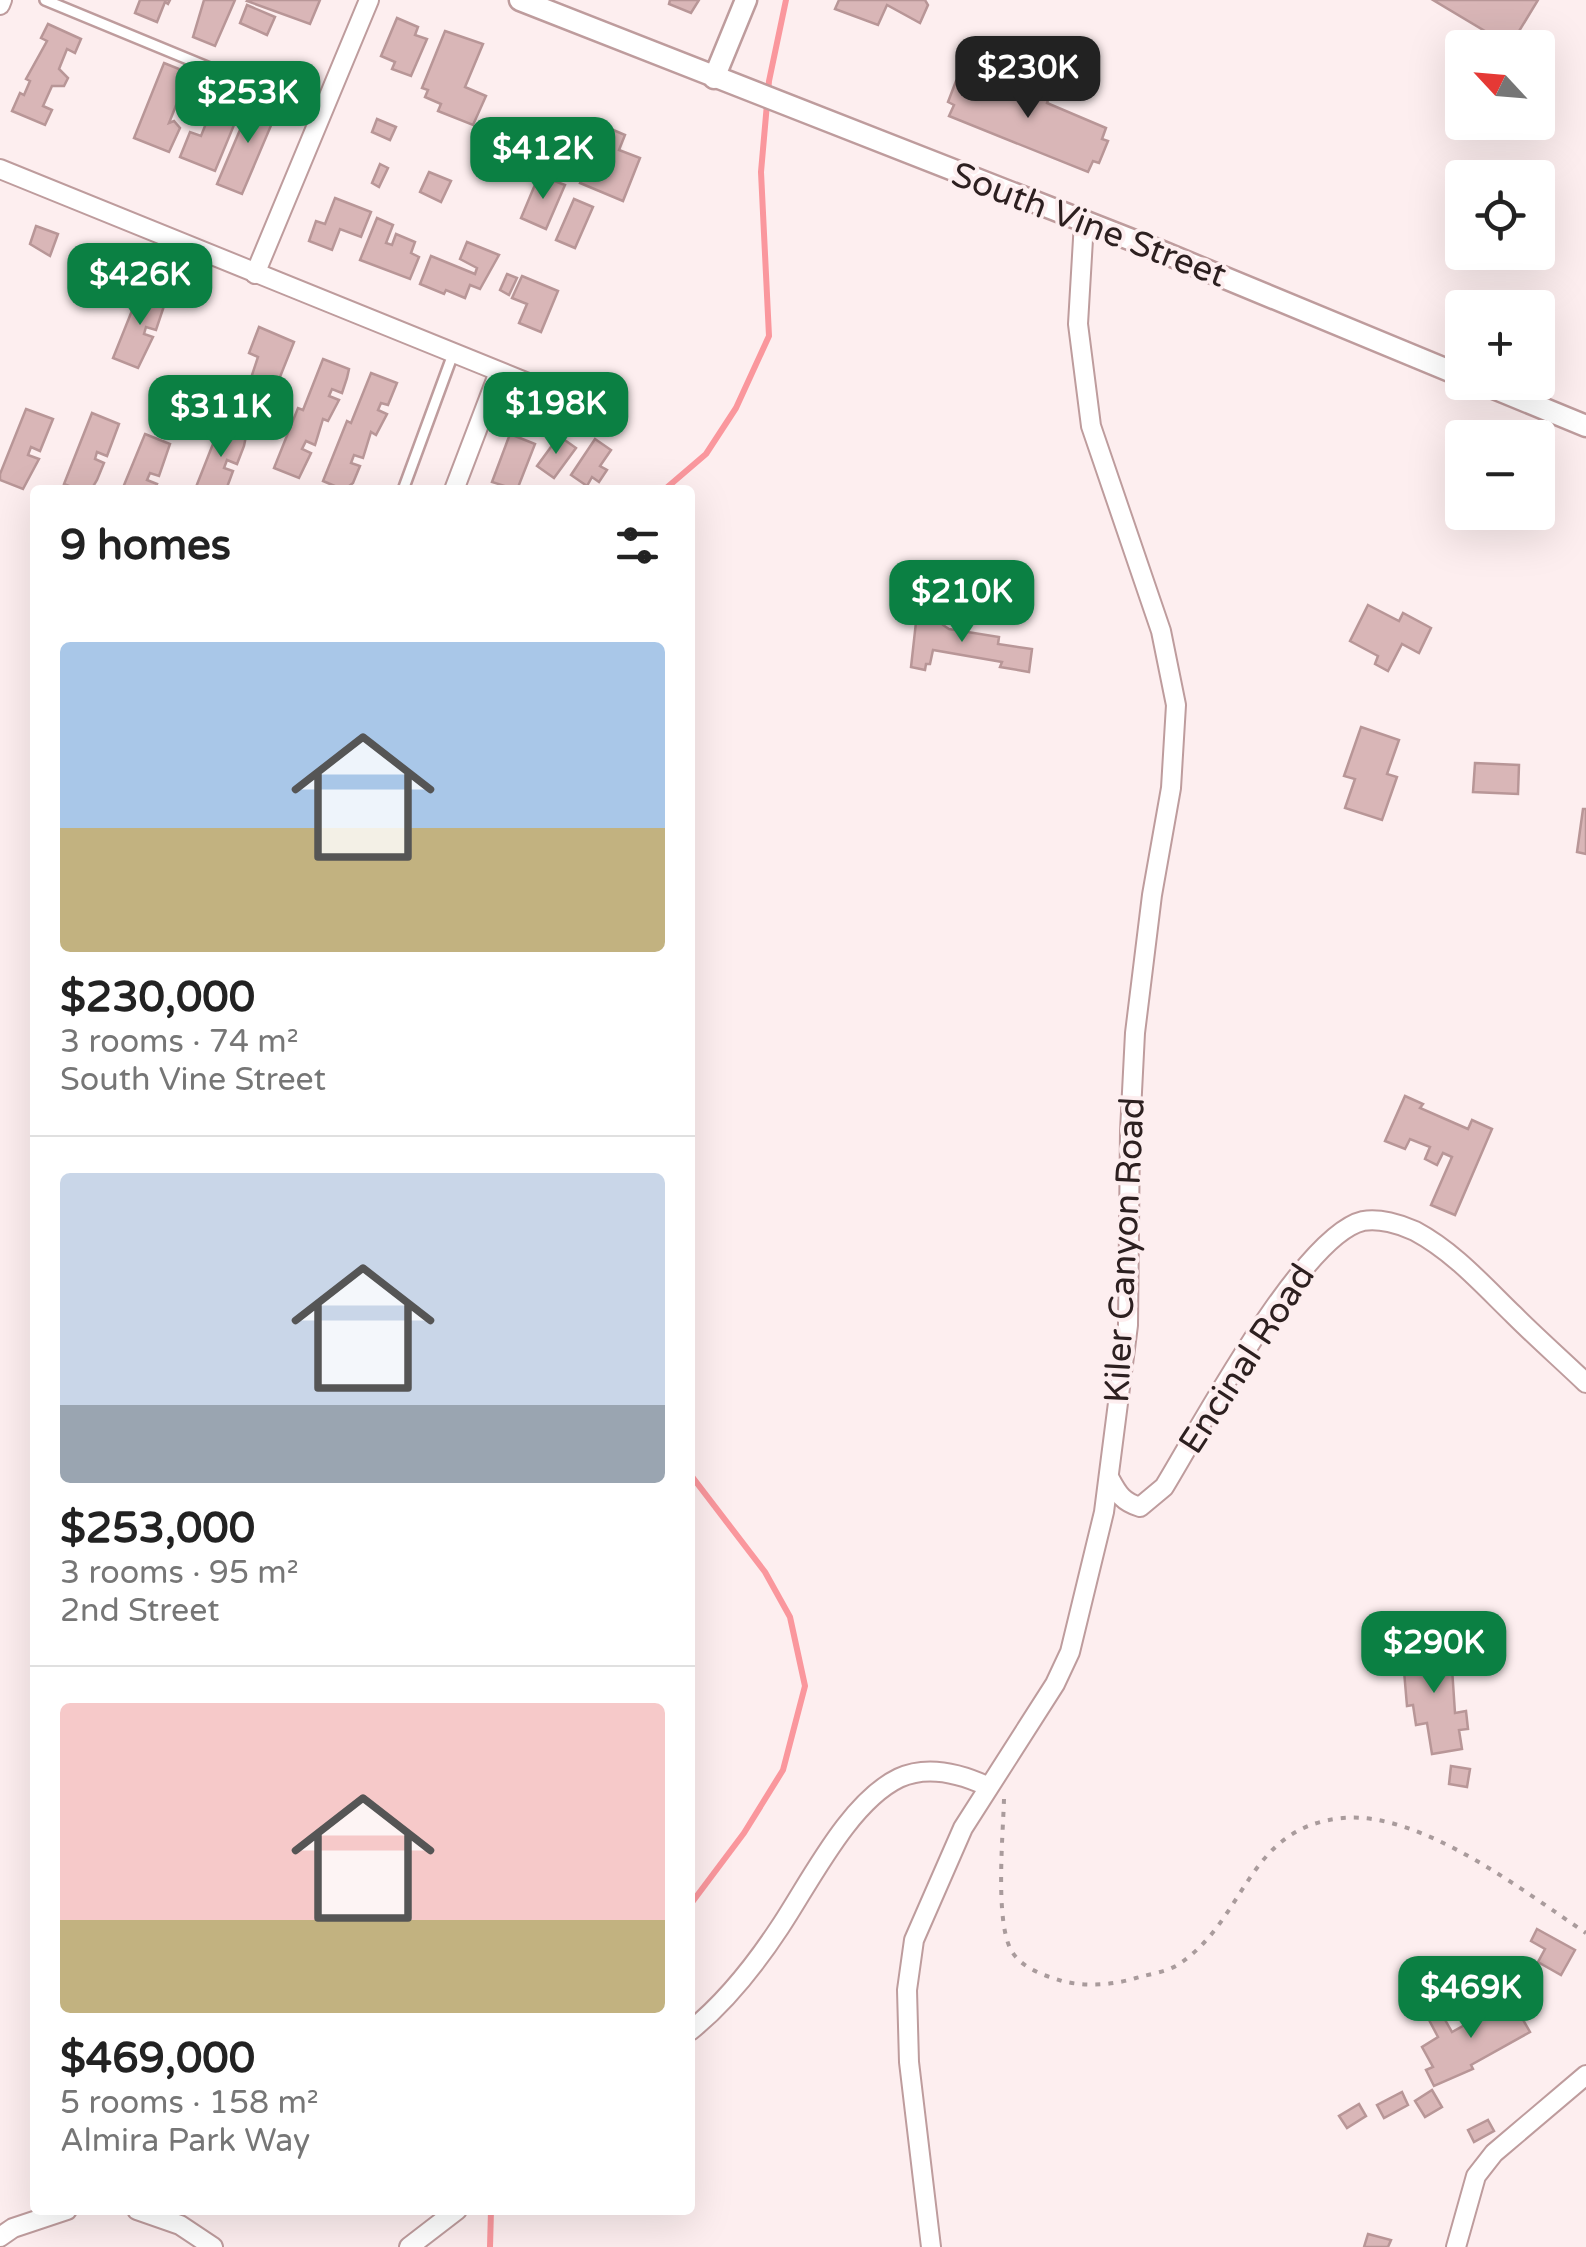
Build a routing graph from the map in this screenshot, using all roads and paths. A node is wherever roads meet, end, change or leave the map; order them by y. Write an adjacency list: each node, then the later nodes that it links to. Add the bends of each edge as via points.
1 (45, 0): 6 (lane)
2 (369, 0): 6 (street)
3 (520, 0): 5 (street, South Vine Street)
4 (746, 0): 5 (street)
5 (714, 78): 8 (street, South Vine Street)
6 (321, 114): 9 (street)
7 (0, 169): 9 (street)
8 (1084, 222): 11 (street, South Vine Street); 19 (street, Kiler Canyon Road, via 1078,324 1091,426 1161,630 1176,705 1171,788 1135,1033 1128,1324)
9 (255, 274): 10 (street)
10 (453, 354): 12 (street); 16 (lane)
11 (1445, 369)
12 (499, 372): 13 (street); 17 (street)
13 (560, 396)
14 (1523, 400): 15 (street)
15 (1586, 426)
16 (404, 485)
17 (456, 485)
18 (1586, 1382): 19 (street, Encinal Road, via 1444,1249 1412,1230 1361,1222 1318,1250 1290,1287 1151,1500 1140,1507 1119,1498)
19 (1110, 1479): 20 (street, Kiler Canyon Road, via 1070,1652)
20 (996, 1791): 21 (path, via 1003,1926 1012,1952 1028,1968 1074,1984 1118,1983 1176,1966 1219,1928 1276,1846 1298,1831 1341,1818 1369,1817 1415,1830); 22 (street, via 962,1775 920,1772 874,1795 738,1985); 30 (street, Kiler Canyon Road, via 963,1828 914,1940 909,2062)
21 (1586, 1933)
22 (695, 2026)
23 (1586, 2076): 31 (street, via 1476,2176)
24 (52, 2215): 27 (street)
25 (152, 2215): 28 (street, via 180,2224)
26 (451, 2215): 29 (street)
27 (0, 2237)
28 (213, 2247)
29 (409, 2247)
30 (931, 2247)
31 (1456, 2247)

